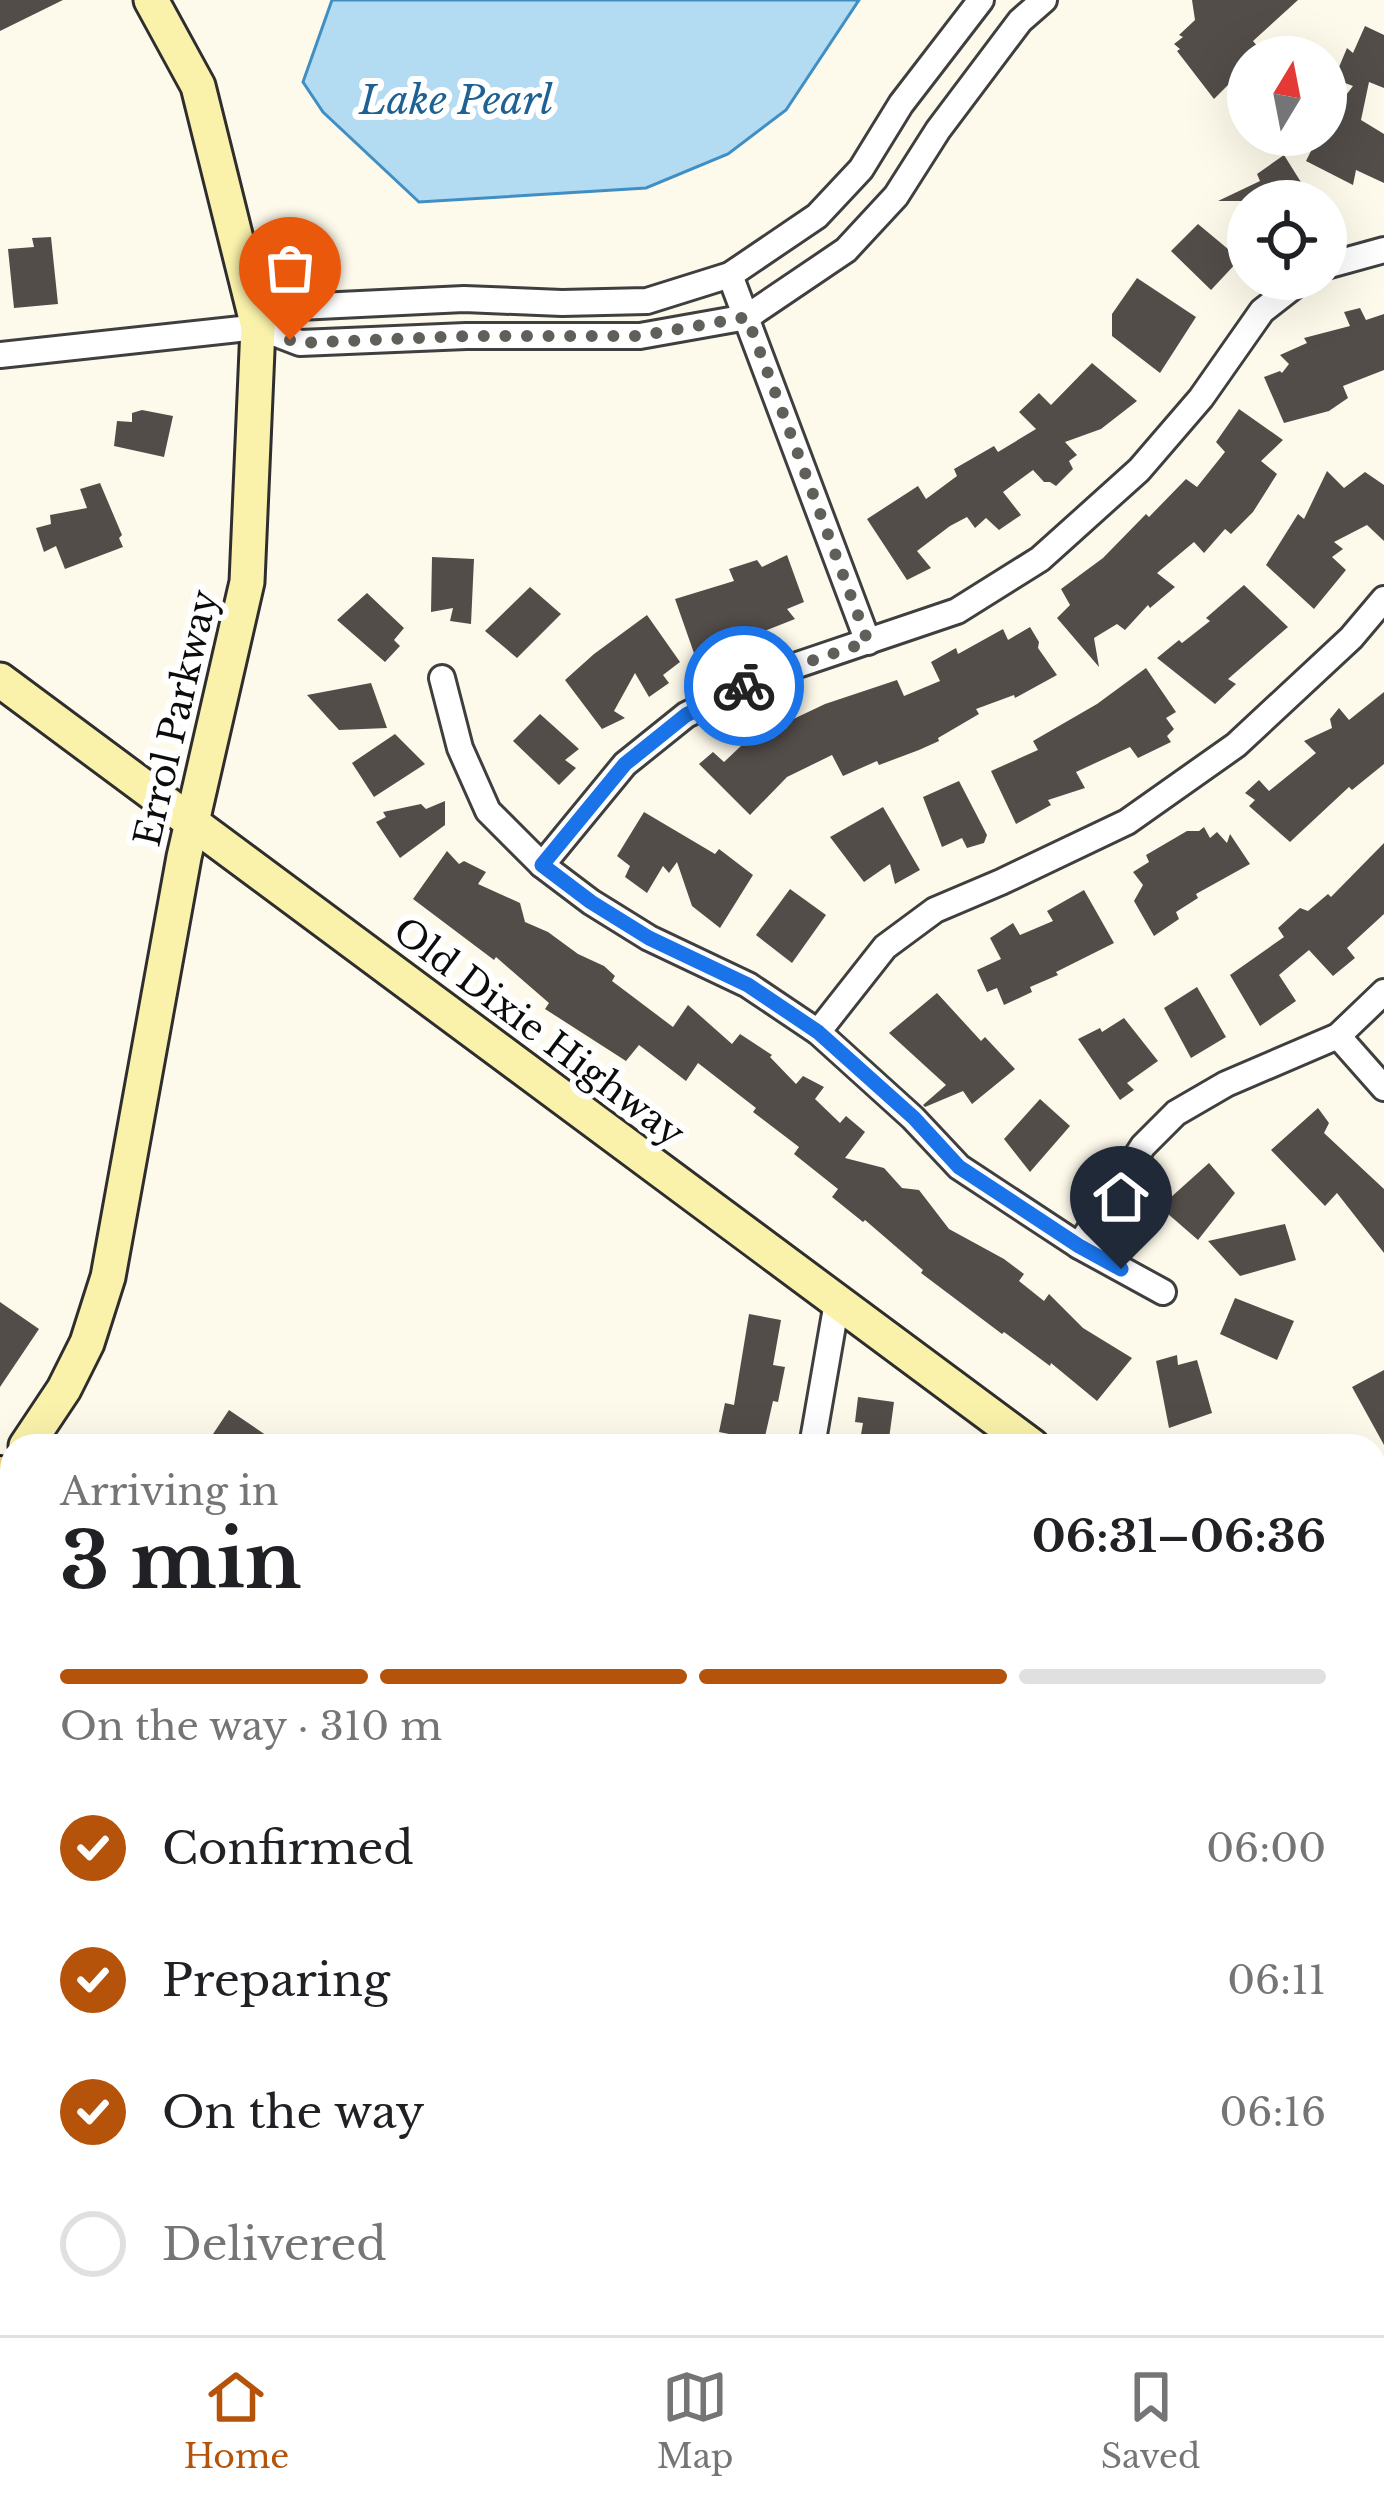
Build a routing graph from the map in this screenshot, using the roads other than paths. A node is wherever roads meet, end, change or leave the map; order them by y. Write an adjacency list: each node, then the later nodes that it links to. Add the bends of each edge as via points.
1 (151, 0): 9 (street, Errol Parkway, via 198,86)
2 (981, 0): 6 (street, via 861,169 817,216)
3 (1043, 0): 8 (street, via 846,250)
4 (1384, 250): 5 (street)
5 (1347, 260)
6 (730, 275): 8 (street); 9 (street, via 647,301 464,298 298,308)
7 (1276, 300): 12 (street, via 1139,470 1040,560 957,611)
8 (747, 317): 9 (street, via 640,336 299,343); 12 (street)
9 (258, 327): 10 (street); 15 (street, Errol Parkway, via 247,582)
10 (0, 355)
11 (1384, 599): 18 (street, via 1236,745 1145,809 935,910 885,947)
12 (868, 642): 16 (street, via 762,677 686,715 625,764)
13 (442, 678): 16 (street, via 488,811)
14 (0, 680): 15 (street, Old Dixie Highway)
15 (192, 823): 23 (street, Old Dixie Highway); 24 (street, Errol Parkway, via 108,1277 87,1343)
16 (542, 865): 18 (street, via 649,938 748,985)
17 (1384, 992): 19 (street)
18 (818, 1032): 21 (street, via 959,1167)
19 (1338, 1036): 20 (street); 21 (street, via 1176,1113 1143,1146)
20 (1384, 1088)
21 (1079, 1246): 22 (street)
22 (1163, 1292)
23 (837, 1302): 25 (street); 26 (street, Old Dixie Highway)
24 (34, 1434)
25 (814, 1434)
26 (1016, 1434)

